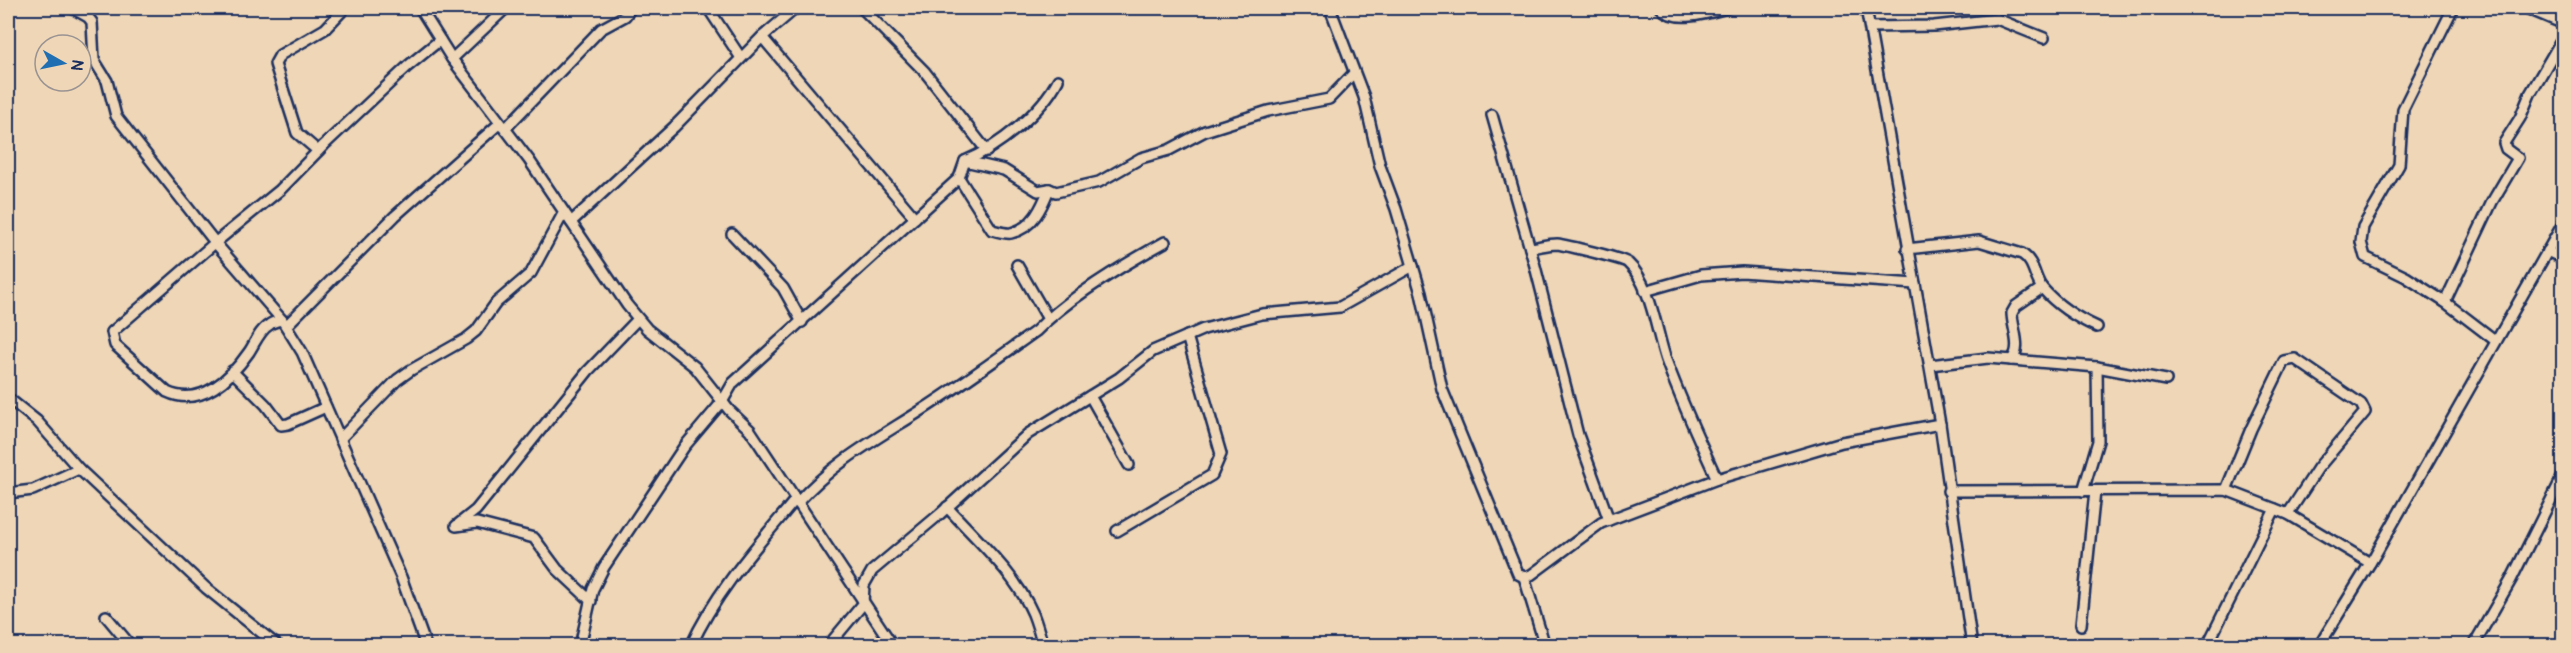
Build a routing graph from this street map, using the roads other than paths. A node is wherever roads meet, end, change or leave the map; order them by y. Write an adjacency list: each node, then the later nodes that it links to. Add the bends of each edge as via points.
1 (72, 8): 39 (street, via 92,22 94,60 107,81 116,116)
2 (345, 8): 29 (street, via 325,29 280,55 275,63 297,133)
3 (420, 8): 22 (street)
4 (506, 8): 24 (street)
5 (631, 8): 28 (street, via 625,16 601,28)
6 (708, 8): 23 (street)
7 (796, 8): 20 (street)
8 (862, 8): 30 (street, via 925,72)
9 (1330, 8): 25 (street)
10 (1661, 8): 11 (street, via 1673,15)
11 (1727, 8)
12 (1866, 8): 18 (street)
13 (1999, 8): 16 (street)
14 (2453, 8): 50 (street, via 2403,109 2399,165 2363,227 2361,242 2365,257)
15 (2526, 8): 17 (street)
16 (1996, 19): 18 (street, via 1934,26); 21 (street)
17 (2564, 24)
18 (1870, 27): 42 (street)
19 (2564, 36): 50 (street, via 2504,143 2518,158 2492,202)
20 (762, 37): 23 (street); 35 (street)
21 (2044, 38)
22 (440, 40): 24 (street); 29 (street)
23 (741, 58): 36 (street, via 674,127)
24 (452, 59): 28 (street)
25 (1353, 74): 33 (street, via 1329,99 1268,111 1205,131 1169,150 1141,158 1099,182 1056,192); 46 (street, via 1364,97 1380,166)
26 (1058, 80): 30 (street, via 1048,99)
27 (1492, 115): 41 (street)
28 (503, 126): 34 (street); 54 (street, via 396,216)
29 (318, 151): 39 (street, via 280,190)
30 (987, 152): 31 (street)
31 (965, 161): 32 (street); 33 (street, via 1004,170 1038,191)
32 (959, 178): 33 (street, via 992,230 1010,233 1040,213); 35 (street)
33 (1049, 189)
34 (564, 212): 36 (street); 68 (street, via 531,273 496,303 476,331 397,380)
35 (915, 218): 53 (street)
36 (571, 222): 51 (street)
37 (2564, 222): 43 (street)
38 (732, 234): 53 (street, via 783,288)
39 (216, 242): 54 (street); 61 (street, via 112,332 115,345 174,395 205,394)
40 (1165, 242): 52 (street, via 1127,263)
41 (1530, 248): 49 (street, via 1560,245 1617,257 1630,264); 82 (street, via 1578,435)
42 (1908, 249): 47 (street); 48 (street, via 1988,243 2028,258)
43 (2547, 251): 44 (street); 57 (street)
44 (2564, 259)
45 (1017, 265): 52 (street)
46 (1413, 267): 56 (street, via 1340,307 1262,314); 85 (street, via 1443,389 1518,574)
47 (1914, 284): 49 (street, via 1742,273 1701,275); 59 (street)
48 (2042, 288): 55 (street, via 2077,318); 58 (street, via 2012,313 2017,348)
49 (1645, 291): 72 (street, via 1665,357)
50 (2445, 302): 57 (street)
51 (638, 319): 65 (street, via 695,367); 86 (street, via 588,371 476,510 456,526 477,523 534,538 557,569)
52 (1048, 319): 78 (street, via 1036,332 960,384 844,458)
53 (802, 322): 65 (street, via 733,383)
54 (284, 323): 61 (street, via 264,328); 66 (street, via 302,352)
55 (2097, 327)
56 (1187, 336): 63 (street, via 1153,351); 83 (street, via 1221,454 1212,475)
57 (2496, 341): 84 (street)
58 (2012, 360): 59 (street, via 1974,358); 60 (street)
59 (1929, 365): 67 (street)
60 (2097, 367): 62 (street); 75 (street, via 2098,441)
61 (232, 371): 66 (street, via 281,425)
62 (2166, 380)
63 (1090, 396): 69 (street); 79 (street, via 1028,434)
64 (8, 398): 70 (street, via 37,421)
65 (723, 402): 78 (street, via 750,430); 86 (street, via 684,447 604,567)
66 (326, 407): 68 (street)
67 (1940, 424): 72 (street, via 1842,442); 74 (street)
68 (340, 439): 92 (street, via 401,577)
69 (1129, 465)
70 (79, 469): 77 (street, via 33,490); 91 (street, via 206,588)
71 (2564, 474): 102 (street, via 2511,580)
72 (1717, 479): 82 (street)
73 (2226, 490): 76 (street); 80 (street); 81 (street, via 2284,361 2295,359 2361,404 2365,412 2318,468)
74 (1948, 491): 75 (street); 99 (street)
75 (2083, 491): 76 (street)
76 (2095, 491): 89 (street)
77 (8, 493)
78 (796, 502): 87 (street); 94 (street, via 729,582)
79 (947, 507): 87 (street, via 872,571 864,585); 97 (street, via 1019,590 1033,614)
80 (2275, 509): 81 (street); 100 (street)
81 (2288, 514): 84 (street)
82 (1609, 520): 85 (street)
83 (1117, 531)
84 (2370, 563): 101 (street)
85 (1524, 577): 98 (street)
86 (591, 601): 93 (street)
87 (863, 604): 95 (street); 96 (street)
88 (106, 616): 90 (street)
89 (2081, 625)
90 (131, 645)
91 (278, 645)
92 (426, 645)
93 (580, 645)
94 (691, 645)
95 (828, 645)
96 (893, 645)
97 (1043, 645)
98 (1545, 645)
99 (1972, 645)
100 (2207, 645)
101 (2319, 645)
102 (2473, 645)

